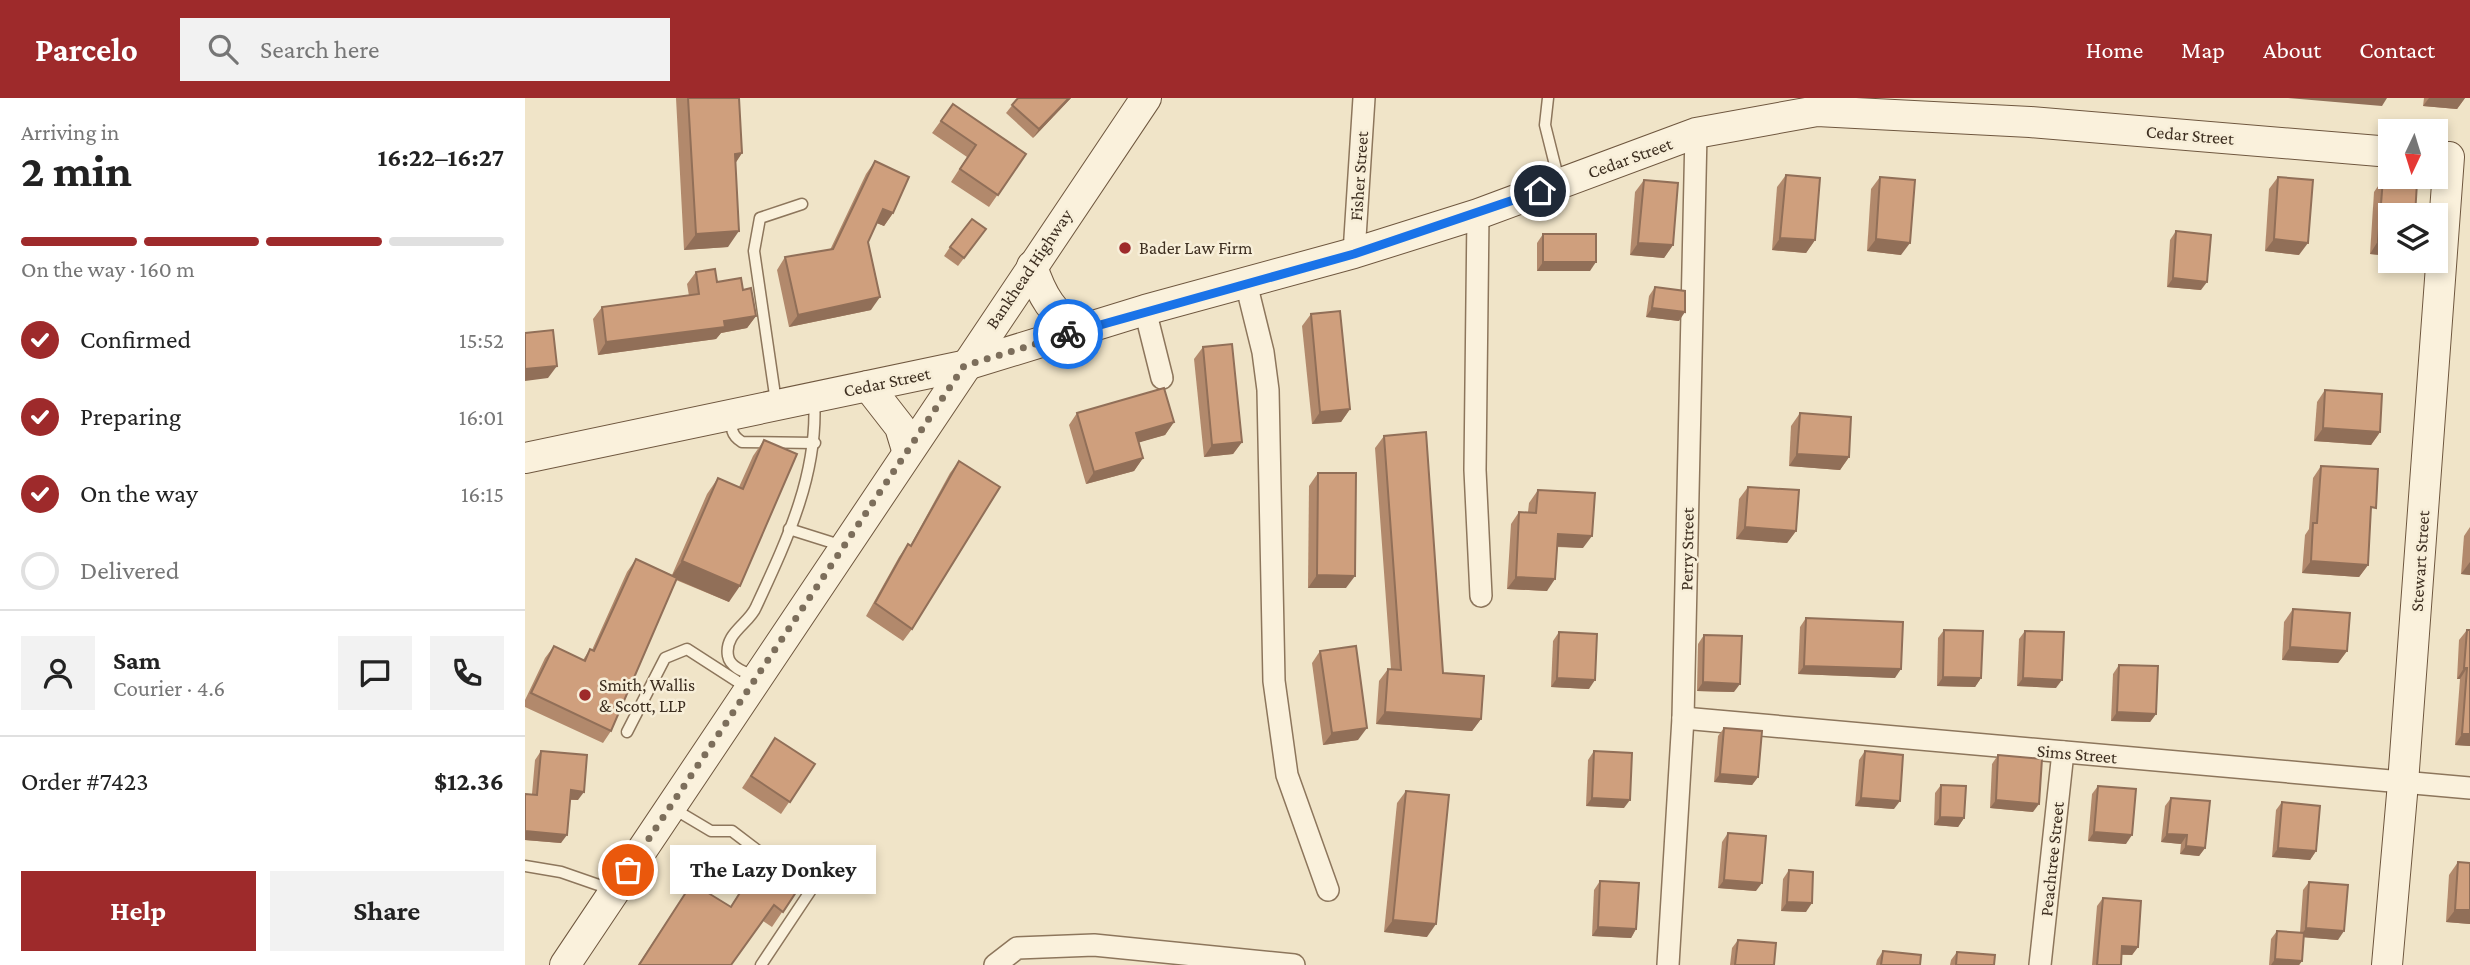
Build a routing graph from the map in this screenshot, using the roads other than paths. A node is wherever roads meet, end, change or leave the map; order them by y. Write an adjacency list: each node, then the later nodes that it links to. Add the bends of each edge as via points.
1 (1146, 98): 11 (street, Bankhead Highway)
2 (1364, 98): 10 (street, Fisher Street)
3 (1548, 98): 7 (lane, via 1545,125)
4 (1696, 133): 5 (street, Cedar Street, via 1817,111 1875,111); 7 (street, Cedar Street); 28 (street, Perry Street)
5 (2378, 151)
6 (2452, 157): 31 (street, Stewart Street)
7 (1560, 184): 9 (street, Cedar Street)
8 (802, 204): 19 (lane, via 760,218 754,251)
9 (1478, 214): 10 (street, Cedar Street); 26 (street, via 1475,470)
10 (1354, 254): 12 (street, Cedar Street)
11 (1032, 266): 14 (street, via 1056,314); 15 (street, Bankhead Highway)
12 (1247, 283): 13 (street, Cedar Street); 35 (street, via 1268,390 1273,681 1287,775)
13 (1145, 310): 14 (street, Cedar Street); 16 (street)
14 (1080, 331): 15 (street, Cedar Street)
15 (964, 366): 17 (street, Cedar Street); 22 (street, Bankhead Highway)
16 (1162, 378)
17 (868, 386): 18 (street, Cedar Street); 22 (street, via 899,427)
18 (814, 397): 19 (street, Cedar Street); 21 (lane)
19 (776, 405): 20 (street, Cedar Street)
20 (734, 414): 21 (lane, via 731,428 742,442); 23 (street, Cedar Street)
21 (815, 443): 24 (lane, via 804,492)
22 (907, 450): 25 (street, Bankhead Highway)
23 (525, 458)
24 (789, 529): 25 (lane); 27 (lane, via 754,613 732,635 728,657)
25 (843, 546): 27 (street, Bankhead Highway)
26 (1481, 596)
27 (753, 683): 29 (lane, via 687,649 665,658); 33 (street, Bankhead Highway)
28 (1683, 719): 30 (street, Sims Street); 42 (street, Perry Street)
29 (627, 732)
30 (2063, 752): 31 (street, Sims Street); 43 (street, Peachtree Street)
31 (2403, 783): 32 (street, Sims Street); 44 (street, Stewart Street)
32 (2470, 788)
33 (670, 807): 36 (street, Bankhead Highway); 39 (lane, via 711,831 732,831 811,890)
34 (525, 866): 36 (lane, via 561,872)
35 (1328, 890)
36 (614, 891): 37 (street, Bankhead Highway)
37 (570, 963)
38 (1237, 963): 40 (street, via 1094,945 1017,948); 41 (street)
39 (761, 965)
40 (995, 965)
41 (1294, 965)
42 (1668, 965)
43 (2040, 965)
44 (2387, 965)

